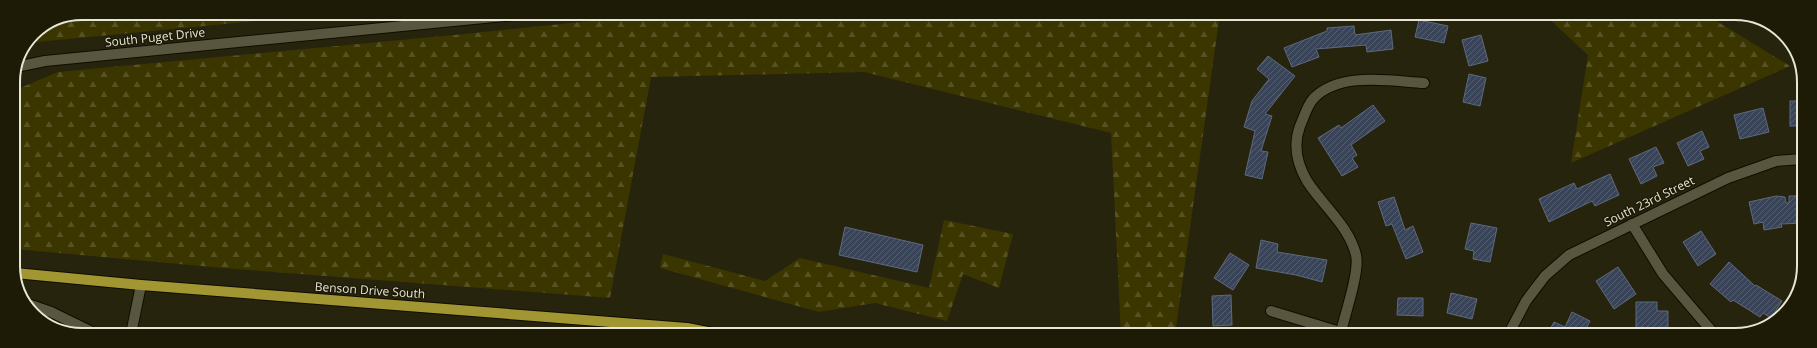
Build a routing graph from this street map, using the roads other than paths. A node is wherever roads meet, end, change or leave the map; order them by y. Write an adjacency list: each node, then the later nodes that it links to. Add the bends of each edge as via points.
1 (464, 20): 2 (street, South Puget Drive, via 45,61)
2 (22, 66)
3 (1424, 83): 14 (street, via 1352,80 1337,83 1313,99 1299,130 1296,147 1299,164 1307,181 1347,234 1356,257)
4 (1797, 159): 5 (street, South 23rd Street, via 1776,161 1728,178)
5 (1632, 224): 15 (street, South 23rd Street, via 1569,255 1544,276 1526,301); 16 (street, via 1663,274)
6 (21, 274): 7 (main road, Benson Drive South)
7 (141, 285): 11 (street); 12 (main road, Benson Drive South)
8 (34, 306): 10 (street)
9 (1271, 310): 13 (street)
10 (84, 328)
11 (132, 328)
12 (687, 328)
13 (1330, 328)
14 (1347, 328)
15 (1512, 328)
16 (1709, 328)

